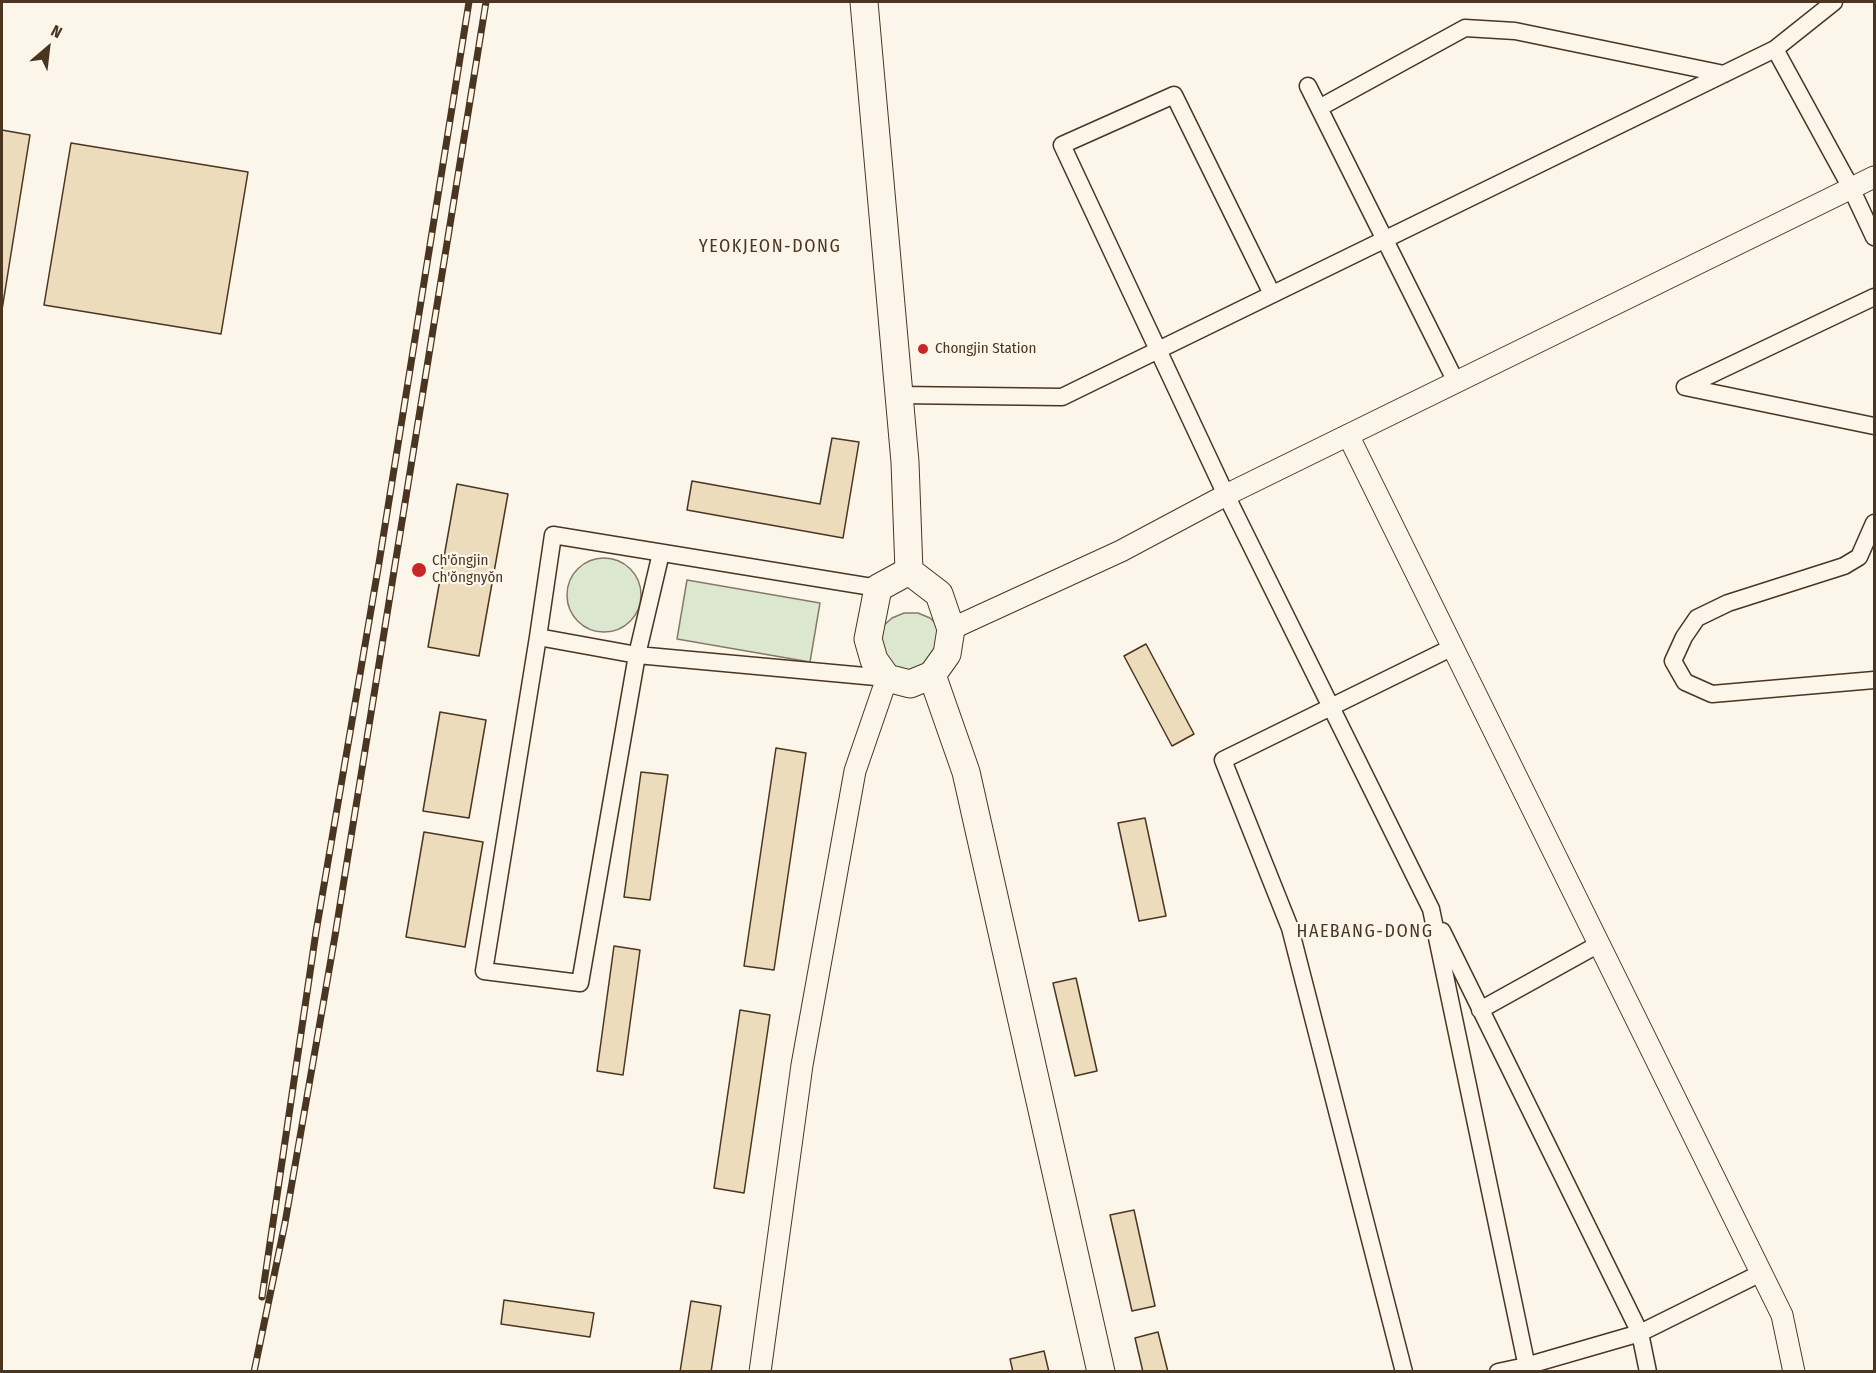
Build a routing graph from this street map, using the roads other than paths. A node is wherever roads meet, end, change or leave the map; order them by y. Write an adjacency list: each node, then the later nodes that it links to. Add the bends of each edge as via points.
1 (864, 2): 15 (highway)
2 (1834, 2): 3 (street)
3 (1775, 49): 4 (street); 8 (street)
4 (1724, 74): 6 (street, via 1515,31 1466,28); 10 (street)
5 (1308, 86): 6 (street)
6 (1320, 108): 10 (street)
7 (1875, 177): 8 (street)
8 (1851, 188): 9 (street); 14 (street)
9 (1875, 237)
10 (1384, 239): 11 (street); 14 (street)
11 (1272, 294): 13 (street); 13 (street, via 1174,95 1062,145)
12 (1875, 297): 16 (street, via 1685,387)
13 (1158, 350): 15 (street, via 1062,397); 18 (street)
14 (1456, 382): 17 (street)
15 (898, 395): 21 (highway)
16 (1875, 426)
17 (1348, 435): 18 (street); 25 (street)
18 (1226, 495): 23 (street, via 1121,551); 30 (street)
19 (1875, 523): 29 (street, via 1859,557 1844,566 1728,603 1697,618 1673,661 1685,682 1712,694)
20 (661, 553): 22 (street); 24 (street, via 553,535); 26 (street)
21 (909, 571): 22 (highway); 23 (highway, via 939,594)
22 (878, 588): 28 (highway, via 868,639 874,660)
23 (951, 629): 27 (highway, via 947,654)
24 (538, 637): 26 (street); 26 (street, via 484,971 580,984)
25 (1453, 647): 30 (street); 32 (street)
26 (638, 655): 28 (street)
27 (932, 675): 28 (highway, via 910,684); 38 (highway, via 966,772)
28 (887, 678): 37 (street, via 855,771 802,1065)
29 (1875, 680)
30 (1331, 707): 31 (street); 39 (street, via 1223,760 1290,928)
31 (1431, 909): 33 (street); 36 (street)
32 (1599, 944): 33 (street); 34 (street)
33 (1480, 1010): 35 (street)
34 (1761, 1273): 35 (street); 42 (street, via 1782,1315)
35 (1640, 1333): 36 (street); 41 (street)
36 (1527, 1369): 40 (street)
37 (760, 1371)
38 (1101, 1371)
39 (1404, 1371)
40 (1498, 1371)
41 (1648, 1371)
42 (1794, 1371)

